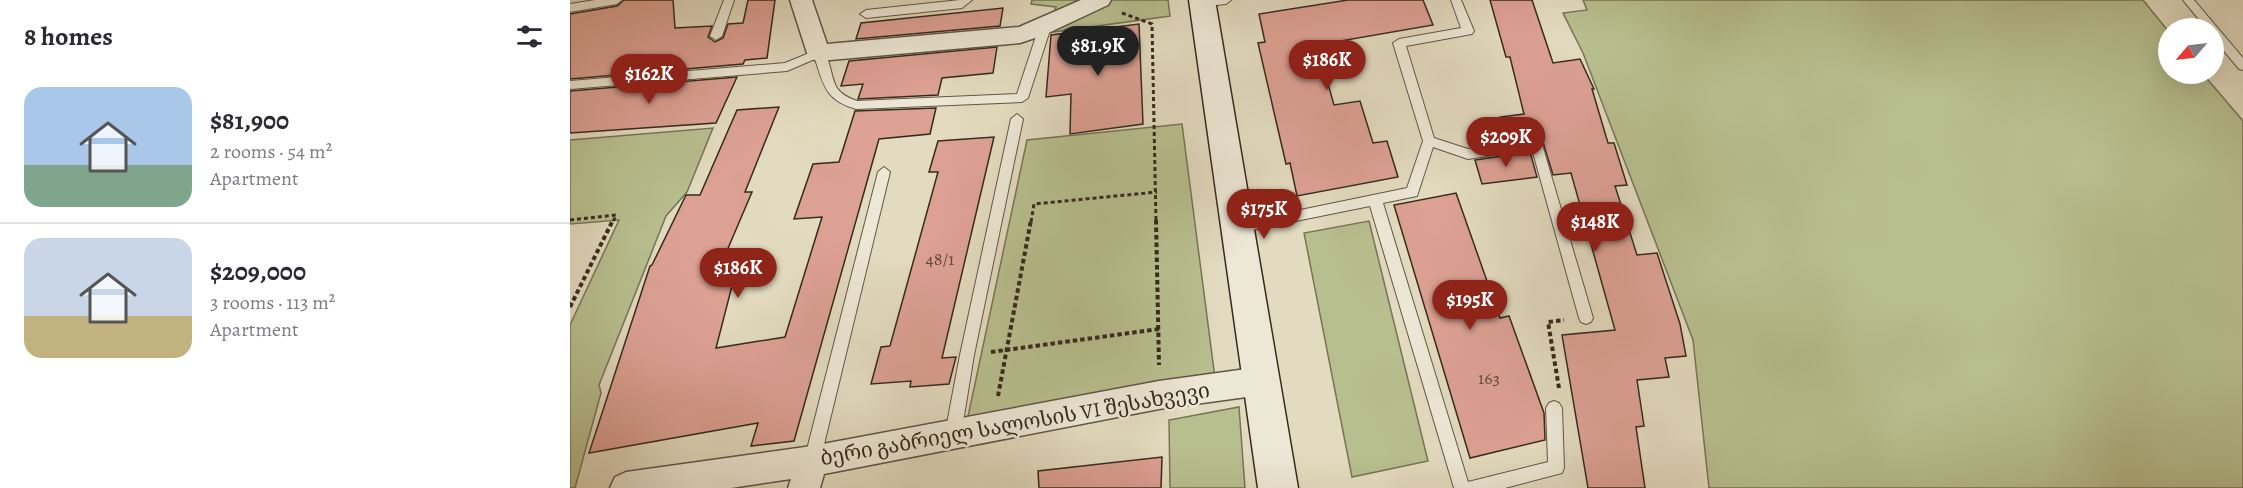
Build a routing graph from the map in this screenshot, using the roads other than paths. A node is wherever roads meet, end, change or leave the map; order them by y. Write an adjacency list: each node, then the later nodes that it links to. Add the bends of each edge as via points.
1 (616, 0): 9 (lane)
2 (729, 0): 13 (lane)
3 (801, 0): 15 (street)
4 (967, 0): 10 (lane, via 962,4)
5 (1100, 0): 12 (street)
6 (1456, 0): 19 (lane, via 1468,31 1399,43)
7 (2188, 0): 11 (lane)
8 (1210, 1): 22 (main road)
9 (570, 8)
10 (866, 14)
11 (2203, 18)
12 (1045, 27): 15 (street, via 998,38); 15 (lane, via 1022,98 856,105 841,99 831,89)
13 (716, 36)
14 (2224, 43): 16 (lane)
15 (819, 53): 17 (lane, via 787,67)
16 (2243, 66)
17 (570, 85)
18 (1017, 119): 26 (lane)
19 (1429, 141): 21 (lane, via 1412,192); 23 (lane, via 1468,154 1537,144)
20 (885, 172): 27 (lane)
21 (1375, 200): 22 (lane); 31 (lane)
22 (1236, 228): 24 (main road)
23 (1586, 318)
24 (1261, 381): 26 (street, ბერი გაბრიელ სალოსის VI შესახვევი, via 1159,395); 30 (main road)
25 (1554, 408): 28 (lane, via 1556,468)
26 (953, 434): 27 (street, ბერი გაბრიელ სალოსის VI შესახვევი)
27 (808, 474): 29 (street, ბერი გაბრიელ სალოსის VI შესახვევი)
28 (1520, 482): 32 (lane)
29 (626, 488)
30 (1278, 488)
31 (1462, 488)
32 (1473, 488)

